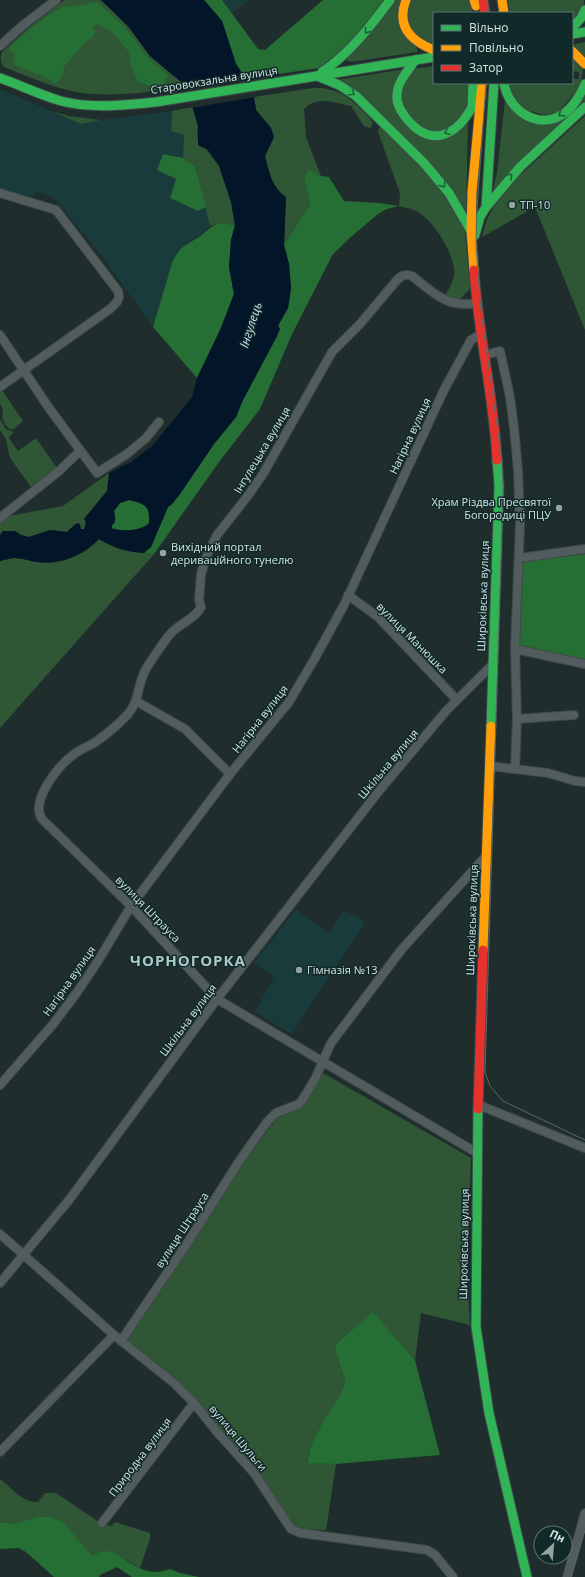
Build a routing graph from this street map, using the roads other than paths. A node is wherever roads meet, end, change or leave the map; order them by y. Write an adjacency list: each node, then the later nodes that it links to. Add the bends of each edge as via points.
1 (56, 0): 14 (street)
2 (390, 0): 20 (main road, one-way to 20, via 352,49)
3 (406, 0): 15 (main road, via 403,13 410,36)
4 (496, 0): 9 (main road)
5 (501, 0): 10 (main road)
6 (477, 4): 8 (main road)
7 (585, 10): 11 (main road)
8 (483, 12)
9 (497, 12)
10 (504, 12)
11 (573, 27)
12 (585, 32): 13 (main road)
13 (573, 34)
14 (0, 46)
15 (433, 50)
16 (573, 52): 19 (main road)
17 (433, 57): 18 (main road, Старовокзальна вулиця)
18 (415, 60): 20 (main road, Старовокзальна вулиця); 28 (main road, one-way to 18, via 464,120 450,131 429,136 417,129 401,111 396,99 401,82)
19 (585, 64)
20 (317, 76): 21 (main road, Старовокзальна вулиця, via 170,100 115,106 71,103); 34 (main road, one-way to 34, via 339,85 356,96 424,163 449,193)
21 (0, 78)
22 (473, 84): 28 (main road)
23 (482, 84): 30 (main road)
24 (494, 84): 31 (main road)
25 (503, 84): 31 (main road)
26 (503, 84): 27 (main road, one-way to 26, via 567,111 553,119 545,120 526,116 512,106)
27 (585, 84)
28 (472, 105): 30 (main road)
29 (585, 107): 33 (main road, one-way to 29, via 510,175)
30 (472, 192): 34 (main road)
31 (488, 192): 33 (main road)
32 (0, 193): 40 (street, via 56,210 118,291 119,297 117,302 95,321)
33 (486, 206): 35 (main road, via 477,228)
34 (471, 231): 35 (main road)
35 (473, 260): 36 (main road, Широківська вулиця)
36 (476, 303): 37 (main road, Широківська вулиця); 52 (street, Інгулецька вулиця, via 452,304 412,276 402,275 332,352 263,474 217,535 201,574 199,600 202,607 172,632 160,649 142,675)
37 (481, 334): 39 (main road, Широківська вулиця); 47 (street, Нагірна вулиця, via 471,340 444,390)
38 (0, 335): 40 (street)
39 (485, 355): 46 (street, via 500,351 510,397 518,470); 50 (main road, Широківська вулиця, via 496,434 498,480)
40 (24, 370): 41 (street); 43 (street)
41 (0, 387)
42 (159, 422): 43 (street, via 146,438 127,454 97,473)
43 (80, 451): 44 (street)
44 (0, 518)
45 (585, 549): 46 (street)
46 (520, 558): 48 (street)
47 (348, 595): 51 (street, вулиця Манюшка, via 378,617); 57 (street, Нагірна вулиця, via 289,702)
48 (515, 649): 49 (street); 54 (street)
49 (585, 664)
50 (492, 665): 51 (street, Шкільна вулиця); 55 (main road, Широківська вулиця)
51 (457, 700): 62 (street, Шкільна вулиця, via 379,791)
52 (136, 701): 57 (street, via 185,730); 59 (street, Інгулецька вулиця, via 129,713 108,733 73,755 56,771 40,802 39,813)
53 (574, 715): 54 (street)
54 (517, 719): 56 (street)
55 (490, 766): 56 (street); 60 (main road, Широківська вулиця)
56 (515, 769): 58 (street, via 548,773)
57 (230, 774): 61 (street, Нагірна вулиця)
58 (585, 782)
59 (42, 819): 61 (street, вулиця Штрауса)
60 (486, 856): 63 (street, via 402,949 331,1043); 65 (main road, Широківська вулиця)
61 (131, 906): 62 (street, вулиця Штрауса); 64 (street, Нагірна вулиця, via 78,991)
62 (217, 999): 63 (street, вулиця Штрауса); 69 (street, Шкільна вулиця, via 69,1200)
63 (322, 1061): 67 (street, вулиця Штрауса); 72 (street, вулиця Штрауса, via 315,1079 299,1104 276,1113 267,1122)
64 (0, 1085)
65 (479, 1105): 66 (street); 67 (main road, Широківська вулиця)
66 (585, 1148)
67 (477, 1153): 78 (main road, Широківська вулиця, via 476,1327 489,1413)
68 (0, 1234): 69 (street, вулиця Шульги)
69 (23, 1256): 70 (street, Шкільна вулиця); 71 (street, вулиця Шульги)
70 (0, 1283)
71 (114, 1335): 72 (street, вулиця Шульги); 74 (street)
72 (121, 1341): 73 (street, вулиця Шульги, via 174,1383)
73 (194, 1403): 76 (street, Природна вулиця); 77 (street, вулиця Шульги, via 254,1473 292,1529 301,1533 427,1550 435,1555)
74 (0, 1452)
75 (585, 1512): 79 (street)
76 (102, 1523)
77 (453, 1577)
78 (527, 1577)
79 (567, 1577)

